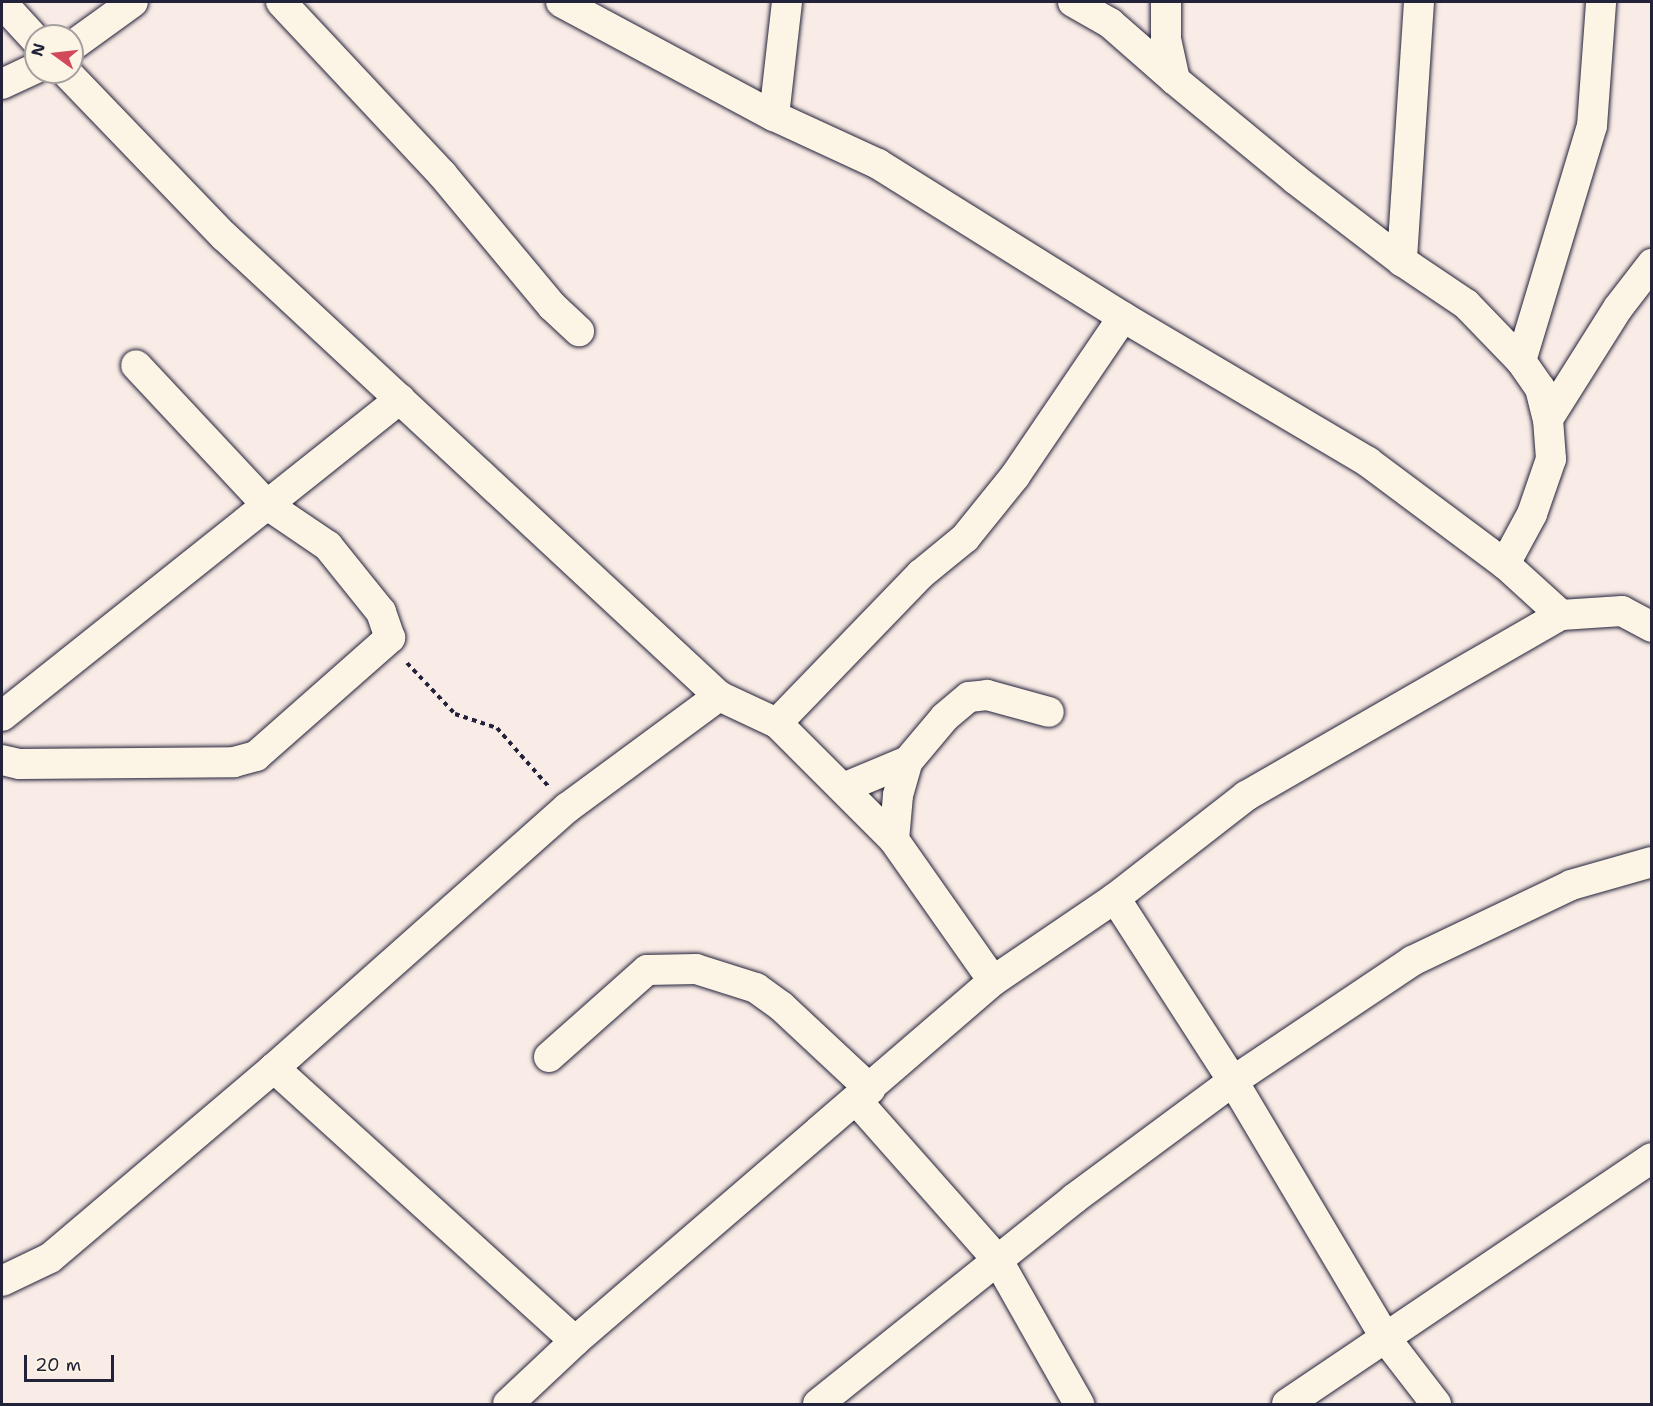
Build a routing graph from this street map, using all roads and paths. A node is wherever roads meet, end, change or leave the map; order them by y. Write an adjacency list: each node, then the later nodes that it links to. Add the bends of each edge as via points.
1 (133, 2): 11 (street)
2 (281, 2): 20 (street, via 450,183 552,306)
3 (787, 2): 16 (street)
4 (1073, 2): 13 (street, via 1110,23)
5 (1166, 2): 13 (street, via 1166,39)
6 (1419, 2): 17 (street)
7 (1601, 2): 21 (street, via 1592,126)
8 (2, 3): 10 (street)
9 (565, 3): 16 (street)
10 (24, 27)
11 (84, 37)
12 (24, 74): 14 (street)
13 (1175, 80): 17 (street)
14 (2, 84)
15 (78, 84): 23 (street, via 224,236)
16 (774, 116): 19 (street, via 878,164)
17 (1402, 261): 21 (street, via 1466,304)
18 (1652, 264): 24 (street, via 1618,308)
19 (1123, 317): 26 (street, via 1368,462); 33 (street, via 1015,476 965,538 921,574)
20 (579, 331)
21 (1521, 361): 24 (street, via 1540,388)
22 (136, 365): 25 (street)
23 (400, 399): 25 (street); 30 (street)
24 (1548, 419): 26 (street, via 1551,459 1532,514)
25 (266, 504): 29 (street, via 328,546 381,612); 32 (street)
26 (1505, 564): 27 (street)
27 (1561, 615): 28 (street, via 1622,611); 40 (street, via 1246,796)
28 (1652, 627)
29 (390, 638): 34 (street, via 256,756 234,762 20,764); 37 (path, via 395,649 455,714 497,728)
30 (719, 696): 33 (street); 37 (street)
31 (1049, 712): 35 (street, via 1008,698 969,697 939,723)
32 (2, 716)
33 (777, 723): 36 (street)
34 (2, 760)
35 (908, 761): 36 (street); 38 (street, via 898,795)
36 (843, 788): 38 (street)
37 (567, 808): 43 (street)
38 (894, 840): 41 (street)
39 (1652, 862): 44 (street, via 1571,885 1412,961)
40 (1115, 897): 41 (street); 44 (street)
41 (993, 981): 45 (street)
42 (549, 1057): 45 (street, via 646,970 696,969 756,988 781,1006)
43 (274, 1068): 48 (street, via 50,1258); 50 (street)
44 (1233, 1081): 47 (street); 49 (street)
45 (863, 1095): 47 (street); 50 (street)
46 (1652, 1158): 49 (street)
47 (997, 1259): 52 (street); 53 (street)
48 (2, 1281)
49 (1386, 1339): 54 (street); 55 (street)
50 (575, 1341): 51 (street)
51 (508, 1404)
52 (818, 1404)
53 (1079, 1404)
54 (1287, 1404)
55 (1436, 1404)

